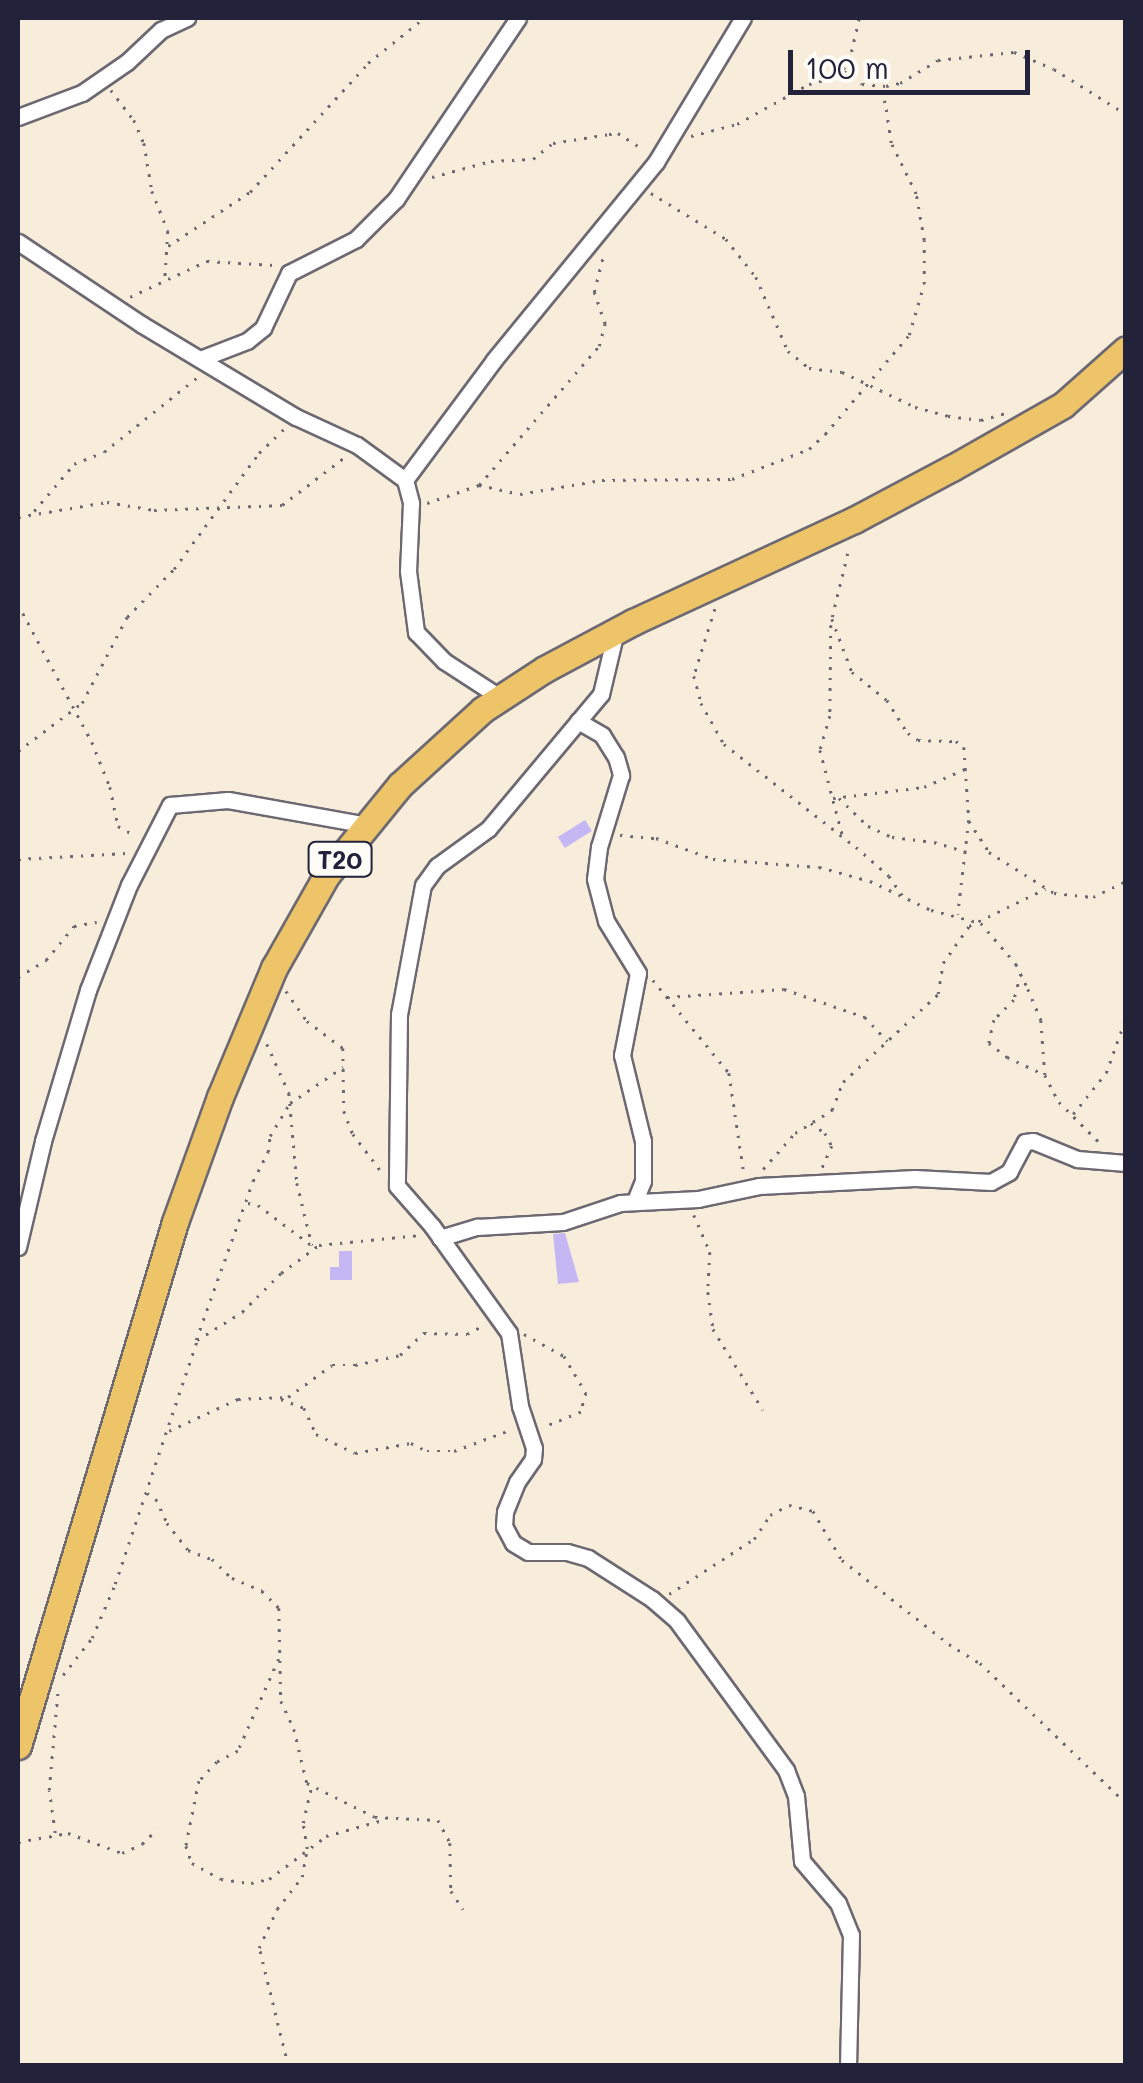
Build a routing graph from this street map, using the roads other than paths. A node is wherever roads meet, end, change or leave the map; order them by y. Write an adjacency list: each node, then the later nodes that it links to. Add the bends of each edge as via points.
1 (187, 18): 4 (street)
2 (518, 18): 8 (street, via 407,185 356,240 289,273 263,328)
3 (743, 18): 9 (street, via 656,162)
4 (165, 24): 5 (street, via 102,80 59,105)
5 (18, 118)
6 (18, 242): 8 (street)
7 (1126, 349): 10 (main road, T20, via 1042,417 862,516)
8 (205, 361): 9 (street, via 357,445)
9 (405, 480): 11 (street, via 416,632 444,662)
10 (616, 631): 11 (main road, T20); 12 (street, via 607,682)
11 (502, 698): 13 (main road, T20, via 400,784)
12 (578, 721): 15 (street, via 602,736 621,774 596,862 606,921 638,973 622,1055 643,1142 643,1181); 16 (street, via 488,829 437,866 423,885 399,1014 397,1186)
13 (367, 825): 17 (street, via 228,800 170,805 114,924 62,1071); 18 (main road, T20, via 326,876 252,1014 175,1222)
14 (1126, 1163): 15 (street, via 1077,1158 1033,1141 1025,1142 1009,1172 991,1182 915,1178 759,1186)
15 (634, 1202): 16 (street, via 552,1224)
16 (439, 1236): 19 (street, via 501,1321 516,1357 534,1459 505,1512 512,1542 528,1552 588,1558 677,1620 776,1752 792,1784 802,1860 838,1903 851,1935)
17 (18, 1248)
18 (18, 1746)
19 (848, 2066)

